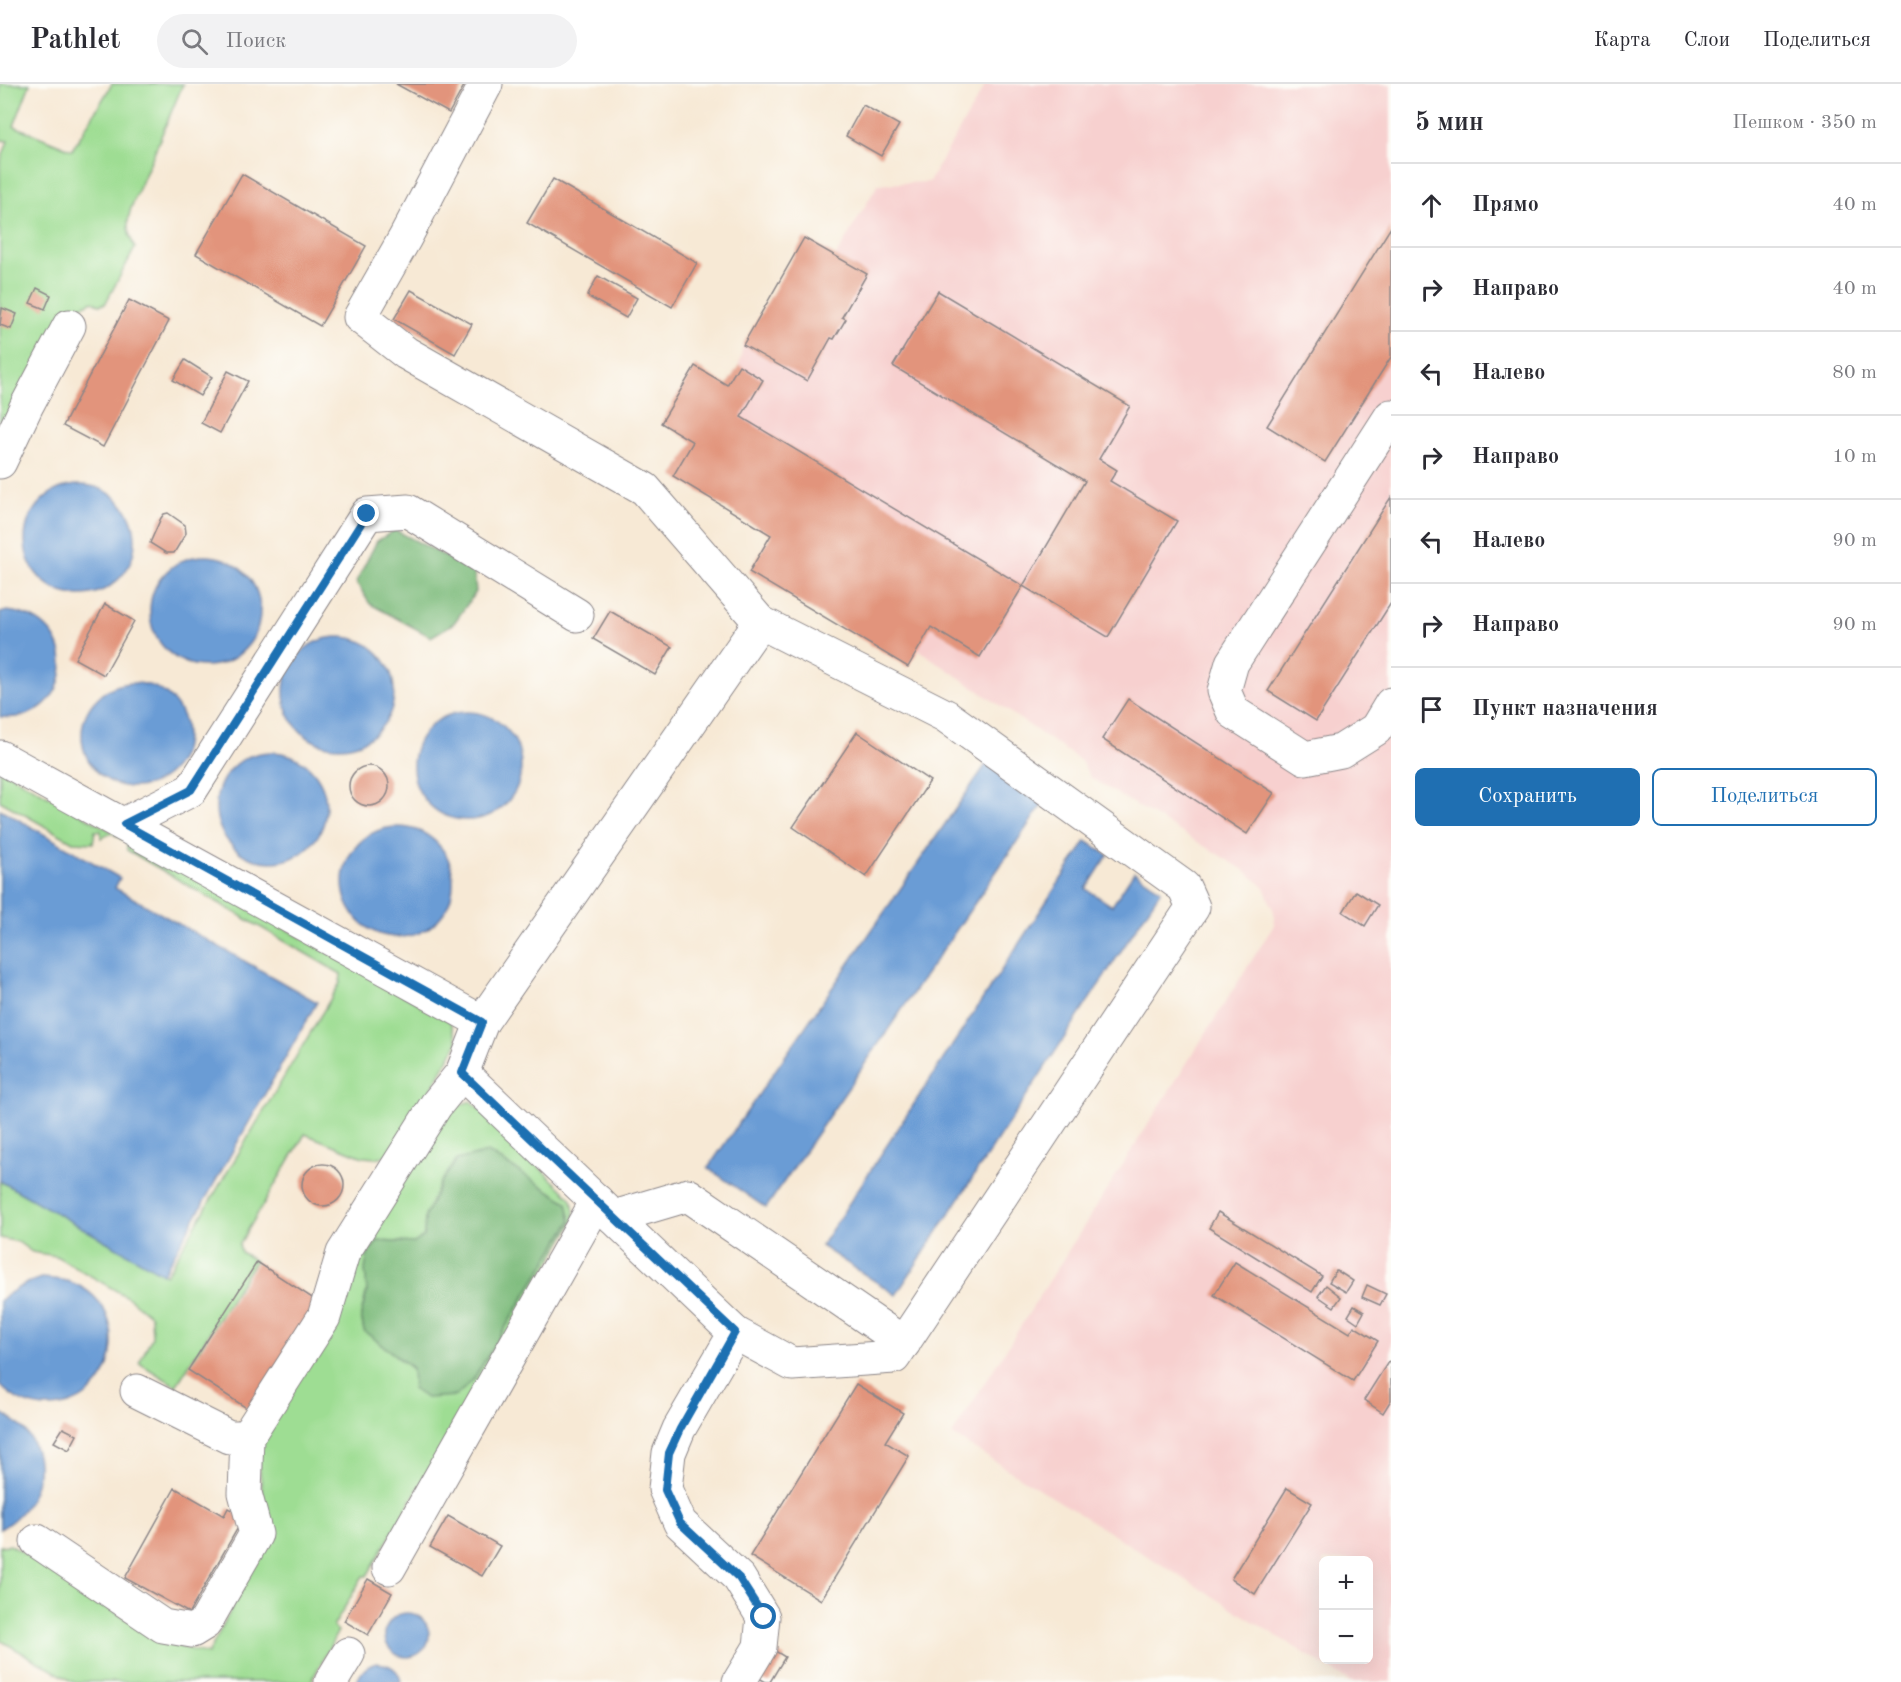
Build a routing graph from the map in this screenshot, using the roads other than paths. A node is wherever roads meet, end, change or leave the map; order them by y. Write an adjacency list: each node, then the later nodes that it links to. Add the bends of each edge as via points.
1 (486, 84): 6 (lane, via 360,317 406,353 645,489)
2 (69, 326): 4 (lane)
3 (1391, 416): 7 (lane, via 1232,663 1224,692 1233,712 1305,759 1341,751)
4 (0, 462)
5 (577, 615): 9 (lane, via 408,511 367,514 191,790)
6 (760, 622): 10 (lane); 14 (lane, via 946,716 1184,887 1193,907)
7 (1386, 724)
8 (0, 757): 9 (lane)
9 (124, 824): 10 (lane)
10 (482, 1022): 11 (lane)
11 (462, 1073): 12 (lane); 16 (lane, via 436,1105 343,1253 324,1317)
12 (605, 1209): 13 (lane); 14 (lane, via 688,1195); 18 (lane)
13 (735, 1332): 14 (lane, via 792,1364 894,1357); 21 (lane, via 669,1453 665,1490 680,1523 739,1578 764,1617 760,1647)
14 (904, 1343)
15 (137, 1391): 16 (lane, via 229,1437)
16 (247, 1437): 17 (lane, via 245,1493 256,1534 205,1623 192,1631 163,1626)
17 (37, 1541)
18 (389, 1568)
19 (348, 1654): 20 (lane)
20 (331, 1682)
21 (739, 1682)

